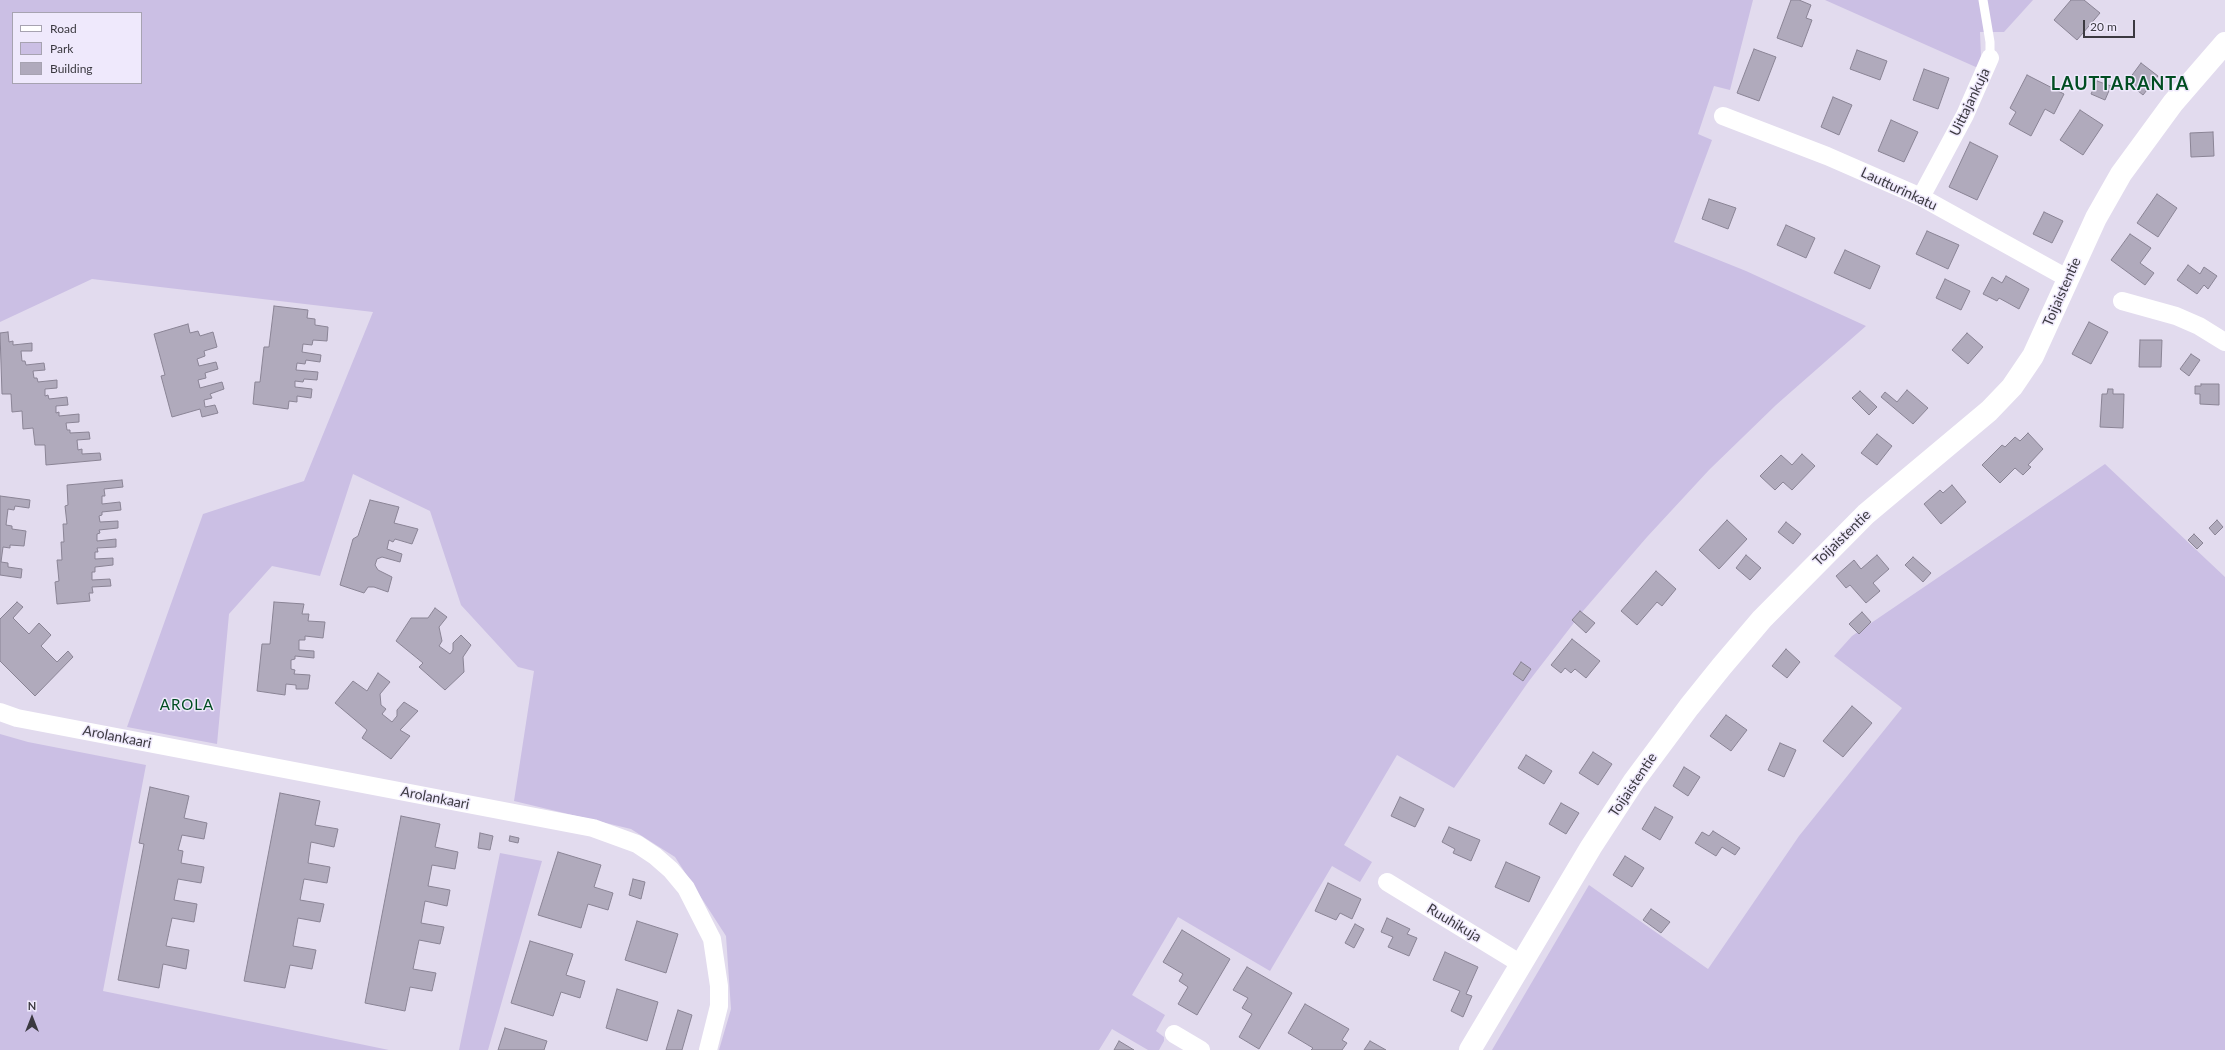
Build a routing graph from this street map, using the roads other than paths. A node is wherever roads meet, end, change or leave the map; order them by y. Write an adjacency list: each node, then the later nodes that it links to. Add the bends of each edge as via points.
1 (1984, 1): 3 (lane, Uittajankuja)
2 (2225, 44): 6 (street, Toijaistentie, via 2173,102 2121,174)
3 (1990, 58): 5 (street, Uittajankuja, via 1965,115)
4 (1723, 116): 5 (street, Lautturinkatu, via 1827,156)
5 (1921, 197): 6 (street, Lautturinkatu)
6 (2066, 278): 11 (street, Toijaistentie, via 2033,356 2007,393 1890,493 1812,567 1762,619 1689,706 1623,799)
7 (2122, 301): 8 (street, via 2176,316)
8 (2225, 342)
9 (0, 712): 13 (street, Arolankaari, via 17,718 593,828 637,844 671,870 696,906 712,939 718,970 719,1006)
10 (1387, 882): 11 (street, Ruuhikuja)
11 (1521, 964): 15 (street, Toijaistentie)
12 (1174, 1034): 14 (street)
13 (708, 1050)
14 (1201, 1050)
15 (1470, 1050)

